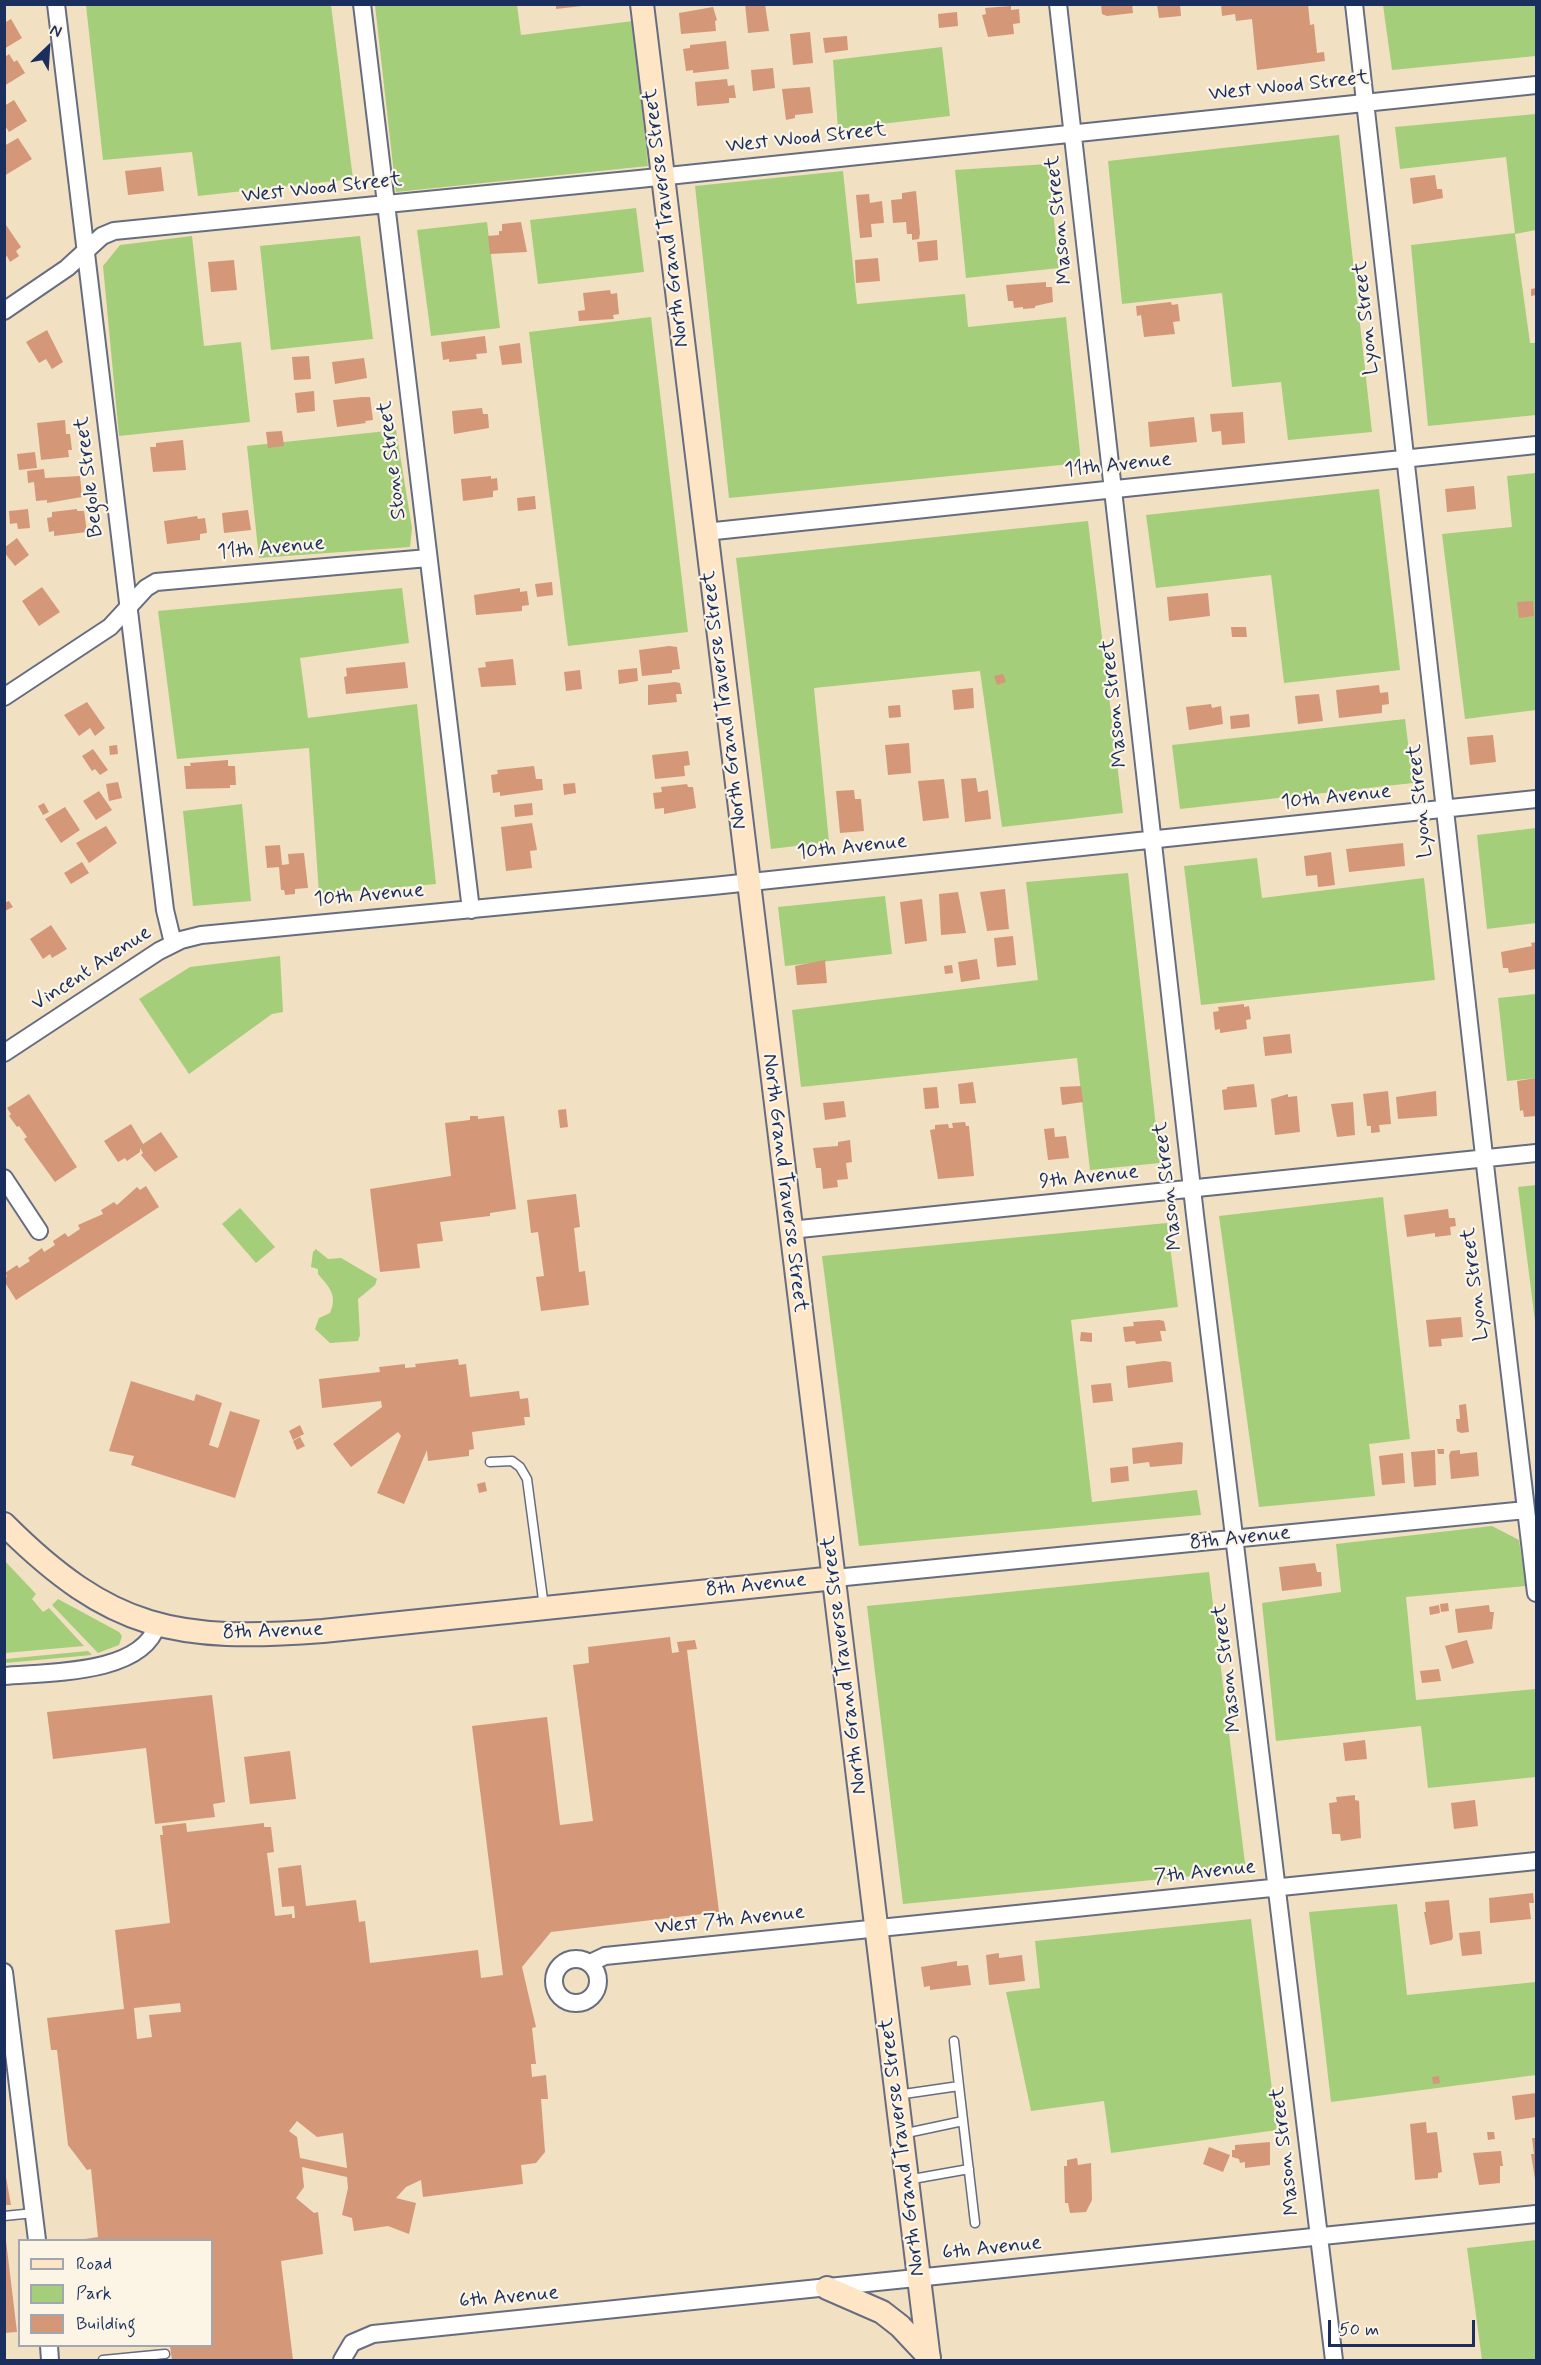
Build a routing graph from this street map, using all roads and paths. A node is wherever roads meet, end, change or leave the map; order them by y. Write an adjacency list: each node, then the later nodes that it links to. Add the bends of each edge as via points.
1 (56, 4): 11 (street, Begole Street)
2 (362, 4): 10 (street, Stone Street)
3 (642, 4): 9 (street, North Grand Traverse Street)
4 (1058, 4): 8 (street, Mason Street)
5 (1354, 4): 7 (street, Lyon Street)
6 (1536, 85): 7 (street, West Wood Street)
7 (1365, 102): 8 (street, West Wood Street); 14 (street, Lyon Street)
8 (1073, 133): 9 (street, West Wood Street); 15 (street, Mason Street)
9 (662, 177): 10 (street, West Wood Street); 16 (street, North Grand Traverse Street)
10 (386, 205): 11 (street, West Wood Street, via 114,231); 17 (street, Stone Street)
11 (86, 251): 12 (street, West Wood Street, via 64,271); 18 (street, Begole Street)
12 (4, 311)
13 (1536, 445): 14 (street, 11th Avenue)
14 (1406, 459): 15 (street, 11th Avenue); 21 (street, Lyon Street)
15 (1113, 489): 16 (street, 11th Avenue); 22 (street, Mason Street)
16 (705, 532): 23 (street, North Grand Traverse Street)
17 (428, 558): 18 (street, 11th Avenue, via 160,581 146,588); 24 (street, Stone Street)
18 (129, 608): 19 (street, 11th Avenue, via 110,627); 25 (street, Begole Street, via 165,910)
19 (4, 697)
20 (1536, 799): 21 (street, 10th Avenue)
21 (1445, 809): 22 (street, 10th Avenue); 28 (street, Lyon Street)
22 (1153, 840): 23 (street, 10th Avenue); 30 (street, Mason Street)
23 (747, 882): 24 (street, 10th Avenue); 31 (street, North Grand Traverse Street)
24 (471, 910): 25 (street, 10th Avenue, via 233,930)
25 (173, 943): 26 (street, Vincent Avenue)
26 (4, 1053)
27 (1536, 1153): 28 (street, 9th Avenue)
28 (1484, 1159): 30 (street, 9th Avenue); 34 (street, Lyon Street)
29 (4, 1178): 32 (street)
30 (1192, 1191): 31 (street, 9th Avenue); 36 (street, Mason Street)
31 (789, 1230): 37 (street, North Grand Traverse Street)
32 (39, 1231)
33 (490, 1462): 39 (lane, via 512,1461 527,1479)
34 (1526, 1510): 36 (street, 8th Avenue); 38 (street, Lyon Street)
35 (4, 1524): 40 (street, 8th Avenue, via 45,1564 83,1592)
36 (1235, 1540): 37 (street, 8th Avenue); 43 (street, Mason Street)
37 (835, 1578): 39 (street, 8th Avenue); 44 (street, North Grand Traverse Street)
38 (1536, 1593)
39 (544, 1607): 40 (street, 8th Avenue, via 266,1635 209,1634)
40 (157, 1625): 41 (street, via 146,1645 116,1661 76,1670)
41 (4, 1676)
42 (1536, 1861): 43 (street, 7th Avenue)
43 (1277, 1889): 44 (street, 7th Avenue); 58 (street, Mason Street)
44 (877, 1929): 45 (street, West 7th Avenue, via 605,1956); 49 (street, North Grand Traverse Street)
45 (590, 1963)
46 (4, 1971): 54 (street)
47 (954, 2041): 48 (lane)
48 (959, 2086): 49 (lane); 50 (lane)
49 (897, 2095): 51 (street, North Grand Traverse Street)
50 (963, 2121): 51 (lane); 52 (lane)
51 (902, 2134): 53 (street, North Grand Traverse Street)
52 (969, 2169): 53 (lane); 57 (lane)
53 (907, 2180): 60 (street, North Grand Traverse Street)
54 (34, 2213): 56 (lane); 59 (street)
55 (1536, 2214): 58 (street, 6th Avenue)
56 (4, 2216)
57 (975, 2223)
58 (1319, 2237): 60 (street, 6th Avenue); 66 (street, Mason Street)
59 (37, 2239)
60 (918, 2279): 61 (street, 6th Avenue); 64 (street, North Grand Traverse Street)
61 (827, 2288): 62 (street, 6th Avenue, via 373,2334 361,2337); 64 (street, via 882,2312)
62 (345, 2353)
63 (165, 2354): 65 (lane)
64 (929, 2359)
65 (103, 2361)
66 (1334, 2361)

